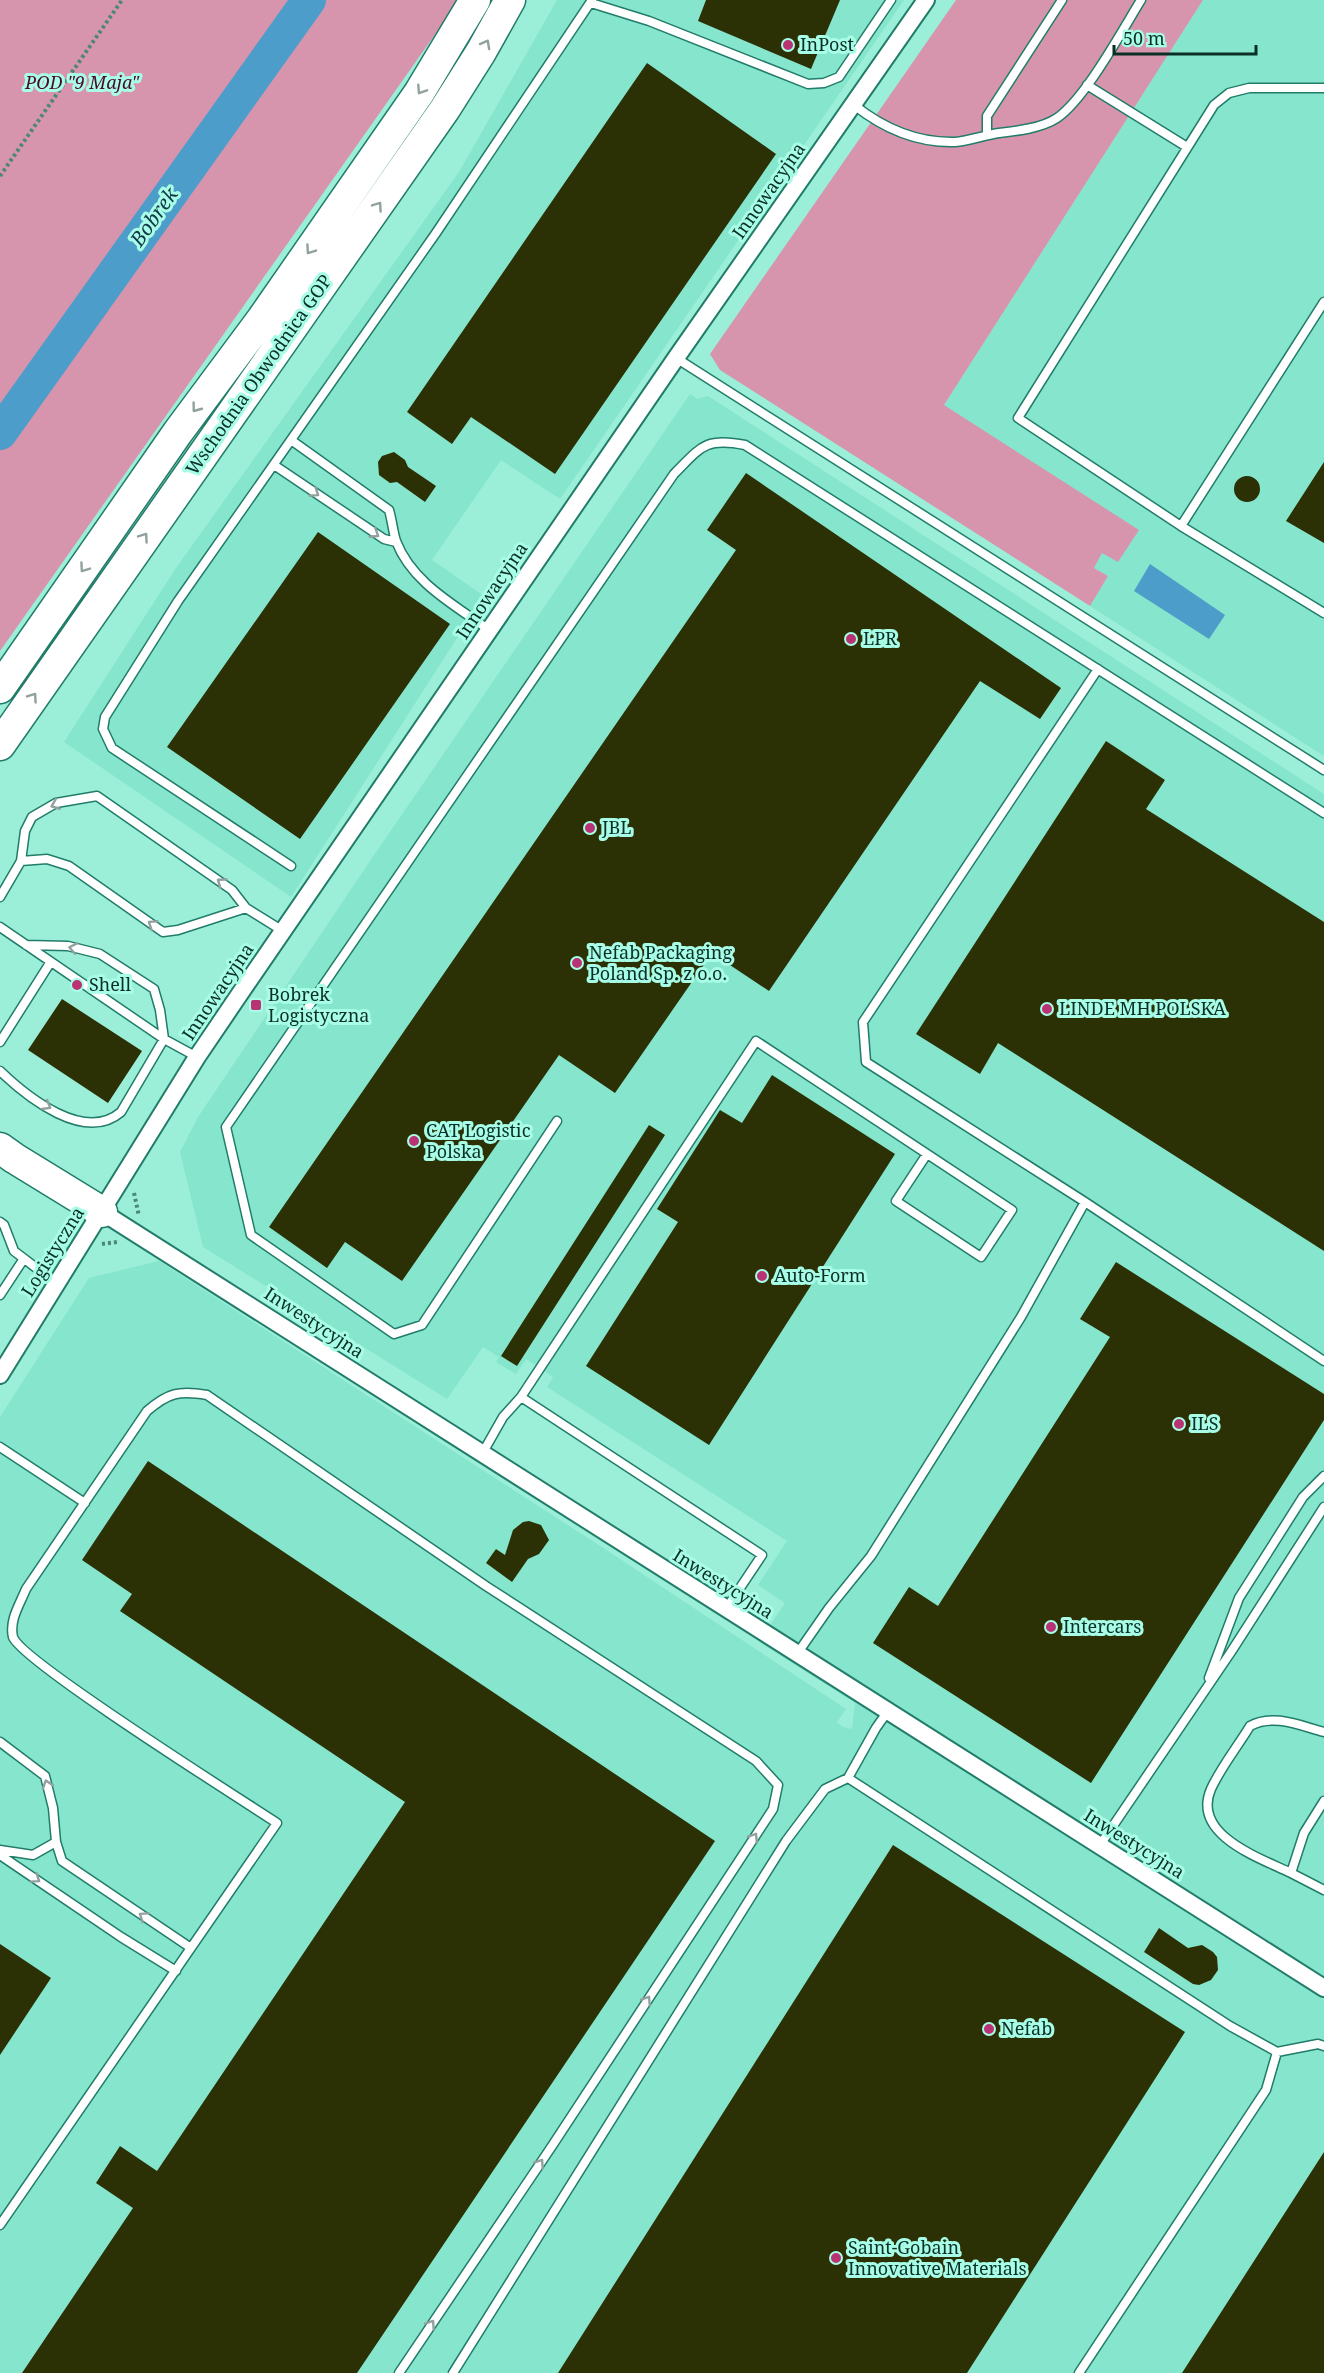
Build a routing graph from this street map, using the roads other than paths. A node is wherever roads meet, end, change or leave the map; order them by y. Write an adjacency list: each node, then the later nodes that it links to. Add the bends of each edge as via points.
1 (475, 0): 22 (highway, Wschodnia Obwodnica GOP, one-way to 22, via 419,93)
2 (510, 0): 23 (highway, Wschodnia Obwodnica GOP, one-way to 2, via 445,109)
3 (891, 0): 7 (lane, via 839,77 808,84)
4 (927, 0): 10 (street, Innowacyjna)
5 (1062, 0): 11 (lane, via 987,116)
6 (1142, 0): 8 (lane)
7 (591, 1): 15 (lane)
8 (1087, 85): 11 (lane, via 1056,119); 12 (lane)
9 (1324, 88): 12 (lane, via 1249,88 1229,93 1214,105)
10 (854, 105): 11 (lane, via 903,134 928,141 957,142); 14 (street, Innowacyjna)
11 (987, 135)
12 (1187, 147): 17 (lane, via 1018,418)
13 (1324, 302): 17 (lane)
14 (676, 358): 20 (street, Innowacyjna); 24 (lane)
15 (291, 440): 16 (lane); 18 (lane, via 389,510)
16 (274, 465): 18 (lane, one-way to 18, via 384,539); 27 (lane, via 166,620 105,717 103,729 112,748)
17 (1181, 526): 19 (lane)
18 (396, 542): 20 (lane, via 426,584)
19 (1324, 613)
20 (489, 630): 31 (street, Innowacyjna)
21 (1098, 669): 25 (lane); 38 (lane, via 745,445 724,441 702,446 674,474 226,1127 250,1235 394,1334 422,1325); 41 (lane, via 863,1022 866,1062)
22 (0, 688)
23 (0, 745)
24 (1324, 770)
25 (1324, 813)
26 (21, 861): 28 (lane); 29 (lane, one-way to 26, via 163,932 69,866 47,860); 29 (lane, one-way to 26, via 232,890 97,796 56,803 32,817 25,831)
27 (291, 866)
28 (0, 897)
29 (246, 908): 31 (lane)
30 (0, 927): 32 (lane)
31 (283, 931): 36 (street, Innowacyjna)
32 (26, 945): 33 (lane); 34 (lane, one-way to 32, via 154,989 100,954 68,946)
33 (50, 963): 34 (lane); 35 (lane)
34 (164, 1039): 36 (lane); 37 (lane, one-way to 34, via 18,1089 67,1118 86,1124 111,1120 122,1112)
35 (0, 1042)
36 (197, 1058): 42 (street, Innowacyjna)
37 (0, 1071)
38 (557, 1121)
39 (5, 1153): 42 (highway)
40 (927, 1154): 40 (lane, via 1012,1210 981,1257 896,1201); 49 (lane, via 756,1041)
41 (1085, 1202): 47 (lane); 56 (lane, via 1021,1317 871,1556)
42 (102, 1212): 45 (street, Logistyczna); 51 (street, Inwestycyjna)
43 (0, 1222): 44 (lane, via 14,1251)
44 (24, 1260): 45 (lane); 46 (lane)
45 (56, 1283): 48 (street, Logistyczna)
46 (0, 1294)
47 (1324, 1360)
48 (0, 1375)
49 (521, 1397): 51 (lane, via 503,1417); 55 (lane, via 762,1555)
50 (0, 1447): 53 (lane)
51 (482, 1454): 55 (street, Inwestycyjna)
52 (1324, 1476): 57 (lane, via 1303,1497 1239,1598)
53 (85, 1503): 69 (lane, via 26,1589 13,1619 14,1638 69,1685 277,1823); 75 (lane, one-way to 53, via 773,1809 778,1785 756,1761 486,1586 207,1395 189,1392 163,1397 147,1411)
54 (1324, 1507): 57 (lane)
55 (726, 1609): 56 (street, Inwestycyjna)
56 (797, 1654): 58 (street, Inwestycyjna)
57 (1204, 1690): 64 (lane)
58 (888, 1711): 61 (lane); 64 (street, Inwestycyjna)
59 (1324, 1732): 67 (lane, via 1281,1721 1259,1721 1250,1726 1211,1790 1209,1817 1214,1827 1234,1844)
60 (0, 1742): 63 (lane, one-way to 60, via 45,1776)
61 (849, 1778): 73 (lane, via 1230,2026); 76 (lane, via 825,1789 786,1842)
62 (1324, 1801): 67 (lane, via 1304,1833)
63 (56, 1842): 65 (lane, via 33,1855); 69 (lane, one-way to 63, via 62,1861)
64 (1100, 1845): 71 (street, Inwestycyjna)
65 (0, 1850)
66 (0, 1855): 70 (lane, one-way to 70)
67 (1291, 1873): 68 (lane)
68 (1324, 1890)
69 (191, 1948): 70 (lane)
70 (176, 1971): 74 (lane)
71 (1324, 1988)
72 (1324, 2046): 73 (lane)
73 (1277, 2052): 77 (lane, via 1266,2090)
74 (0, 2225)
75 (399, 2373)
76 (453, 2373)
77 (1079, 2373)

